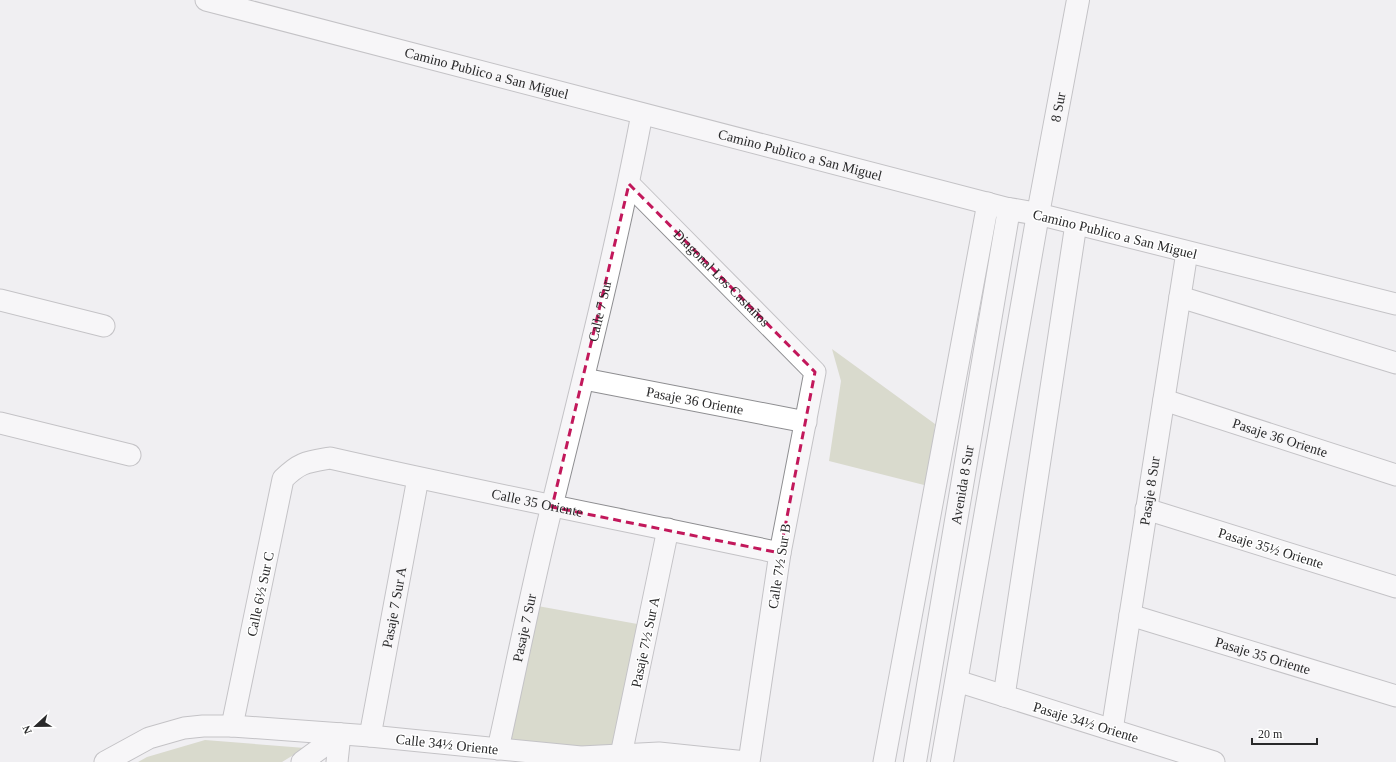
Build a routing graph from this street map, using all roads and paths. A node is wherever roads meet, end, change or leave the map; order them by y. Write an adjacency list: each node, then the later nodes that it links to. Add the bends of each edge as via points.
1 (206, 0): 3 (street, Camino Publico a San Miguel)
2 (1078, 0): 7 (street, 8 Sur)
3 (642, 114): 4 (street, Calle 7 Sur); 5 (street, Camino Publico a San Miguel)
4 (629, 184): 15 (street, Diagonal Los Castaños); 16 (street, Calle 7 Sur)
5 (988, 203): 6 (street, Camino Publico a San Miguel); 44 (street)
6 (1009, 208): 7 (street, Camino Publico a San Miguel); 45 (street, Avenida 8 Sur)
7 (1038, 214): 8 (street, Camino Publico a San Miguel); 30 (street, Avenida 8 Sur)
8 (1076, 224): 9 (street, Camino Publico a San Miguel); 31 (street)
9 (1187, 252): 10 (street, Pasaje 8 Sur); 12 (street, Camino Publico a San Miguel)
10 (1180, 297): 14 (street); 17 (street, Pasaje 8 Sur)
11 (0, 300): 13 (street)
12 (1396, 304)
13 (104, 326)
14 (1396, 363)
15 (815, 372): 18 (street, Calle 7½ Sur B)
16 (584, 380): 18 (street, Pasaje 36 Oriente); 24 (street, Calle 7 Sur)
17 (1164, 400): 22 (street, Pasaje 36 Oriente); 25 (street, Pasaje 8 Sur)
18 (806, 422): 27 (street, Calle 7½ Sur B)
19 (0, 423): 20 (street)
20 (130, 455)
21 (295, 467): 23 (street, Calle 35 Oriente, via 309,461 330,458); 33 (street, Calle 6½ Sur C, via 284,479)
22 (1396, 475)
23 (418, 478): 24 (street, Calle 35 Oriente); 36 (street, Pasaje 7 Sur A)
24 (552, 507): 26 (street, Calle 35 Oriente); 37 (street, Pasaje 7 Sur)
25 (1146, 509): 28 (street, Pasaje 35½ Oriente); 29 (street, Pasaje 8 Sur)
26 (668, 529): 27 (street, Calle 35 Oriente); 39 (street, Pasaje 7½ Sur A)
27 (780, 554): 43 (street, Calle 7½ Sur B)
28 (1396, 587)
29 (1130, 615): 32 (street, Pasaje 35 Oriente); 34 (street, Pasaje 8 Sur)
30 (957, 681): 31 (street, Pasaje 34½ Oriente); 46 (street, Avenida 8 Sur)
31 (1004, 696): 34 (street, Pasaje 34½ Oriente)
32 (1396, 696)
33 (232, 726): 35 (street, Calle 34½ Oriente); 40 (street, Calle 34½ Oriente, via 203,726 166,732 133,746)
34 (1112, 730): 47 (street, Pasaje 34½ Oriente)
35 (340, 734): 36 (street, Calle 34½ Oriente); 41 (street); 42 (street)
36 (370, 736): 38 (street, Calle 34½ Oriente)
37 (498, 749): 38 (street, Calle 34½ Oriente); 39 (street, Calle 34½ Oriente)
38 (470, 754)
39 (608, 758): 43 (street, Calle 34½ Oriente, via 659,753)
40 (105, 762)
41 (302, 762)
42 (337, 762)
43 (739, 762)
44 (884, 762)
45 (914, 762)
46 (942, 762)
47 (1214, 762)

